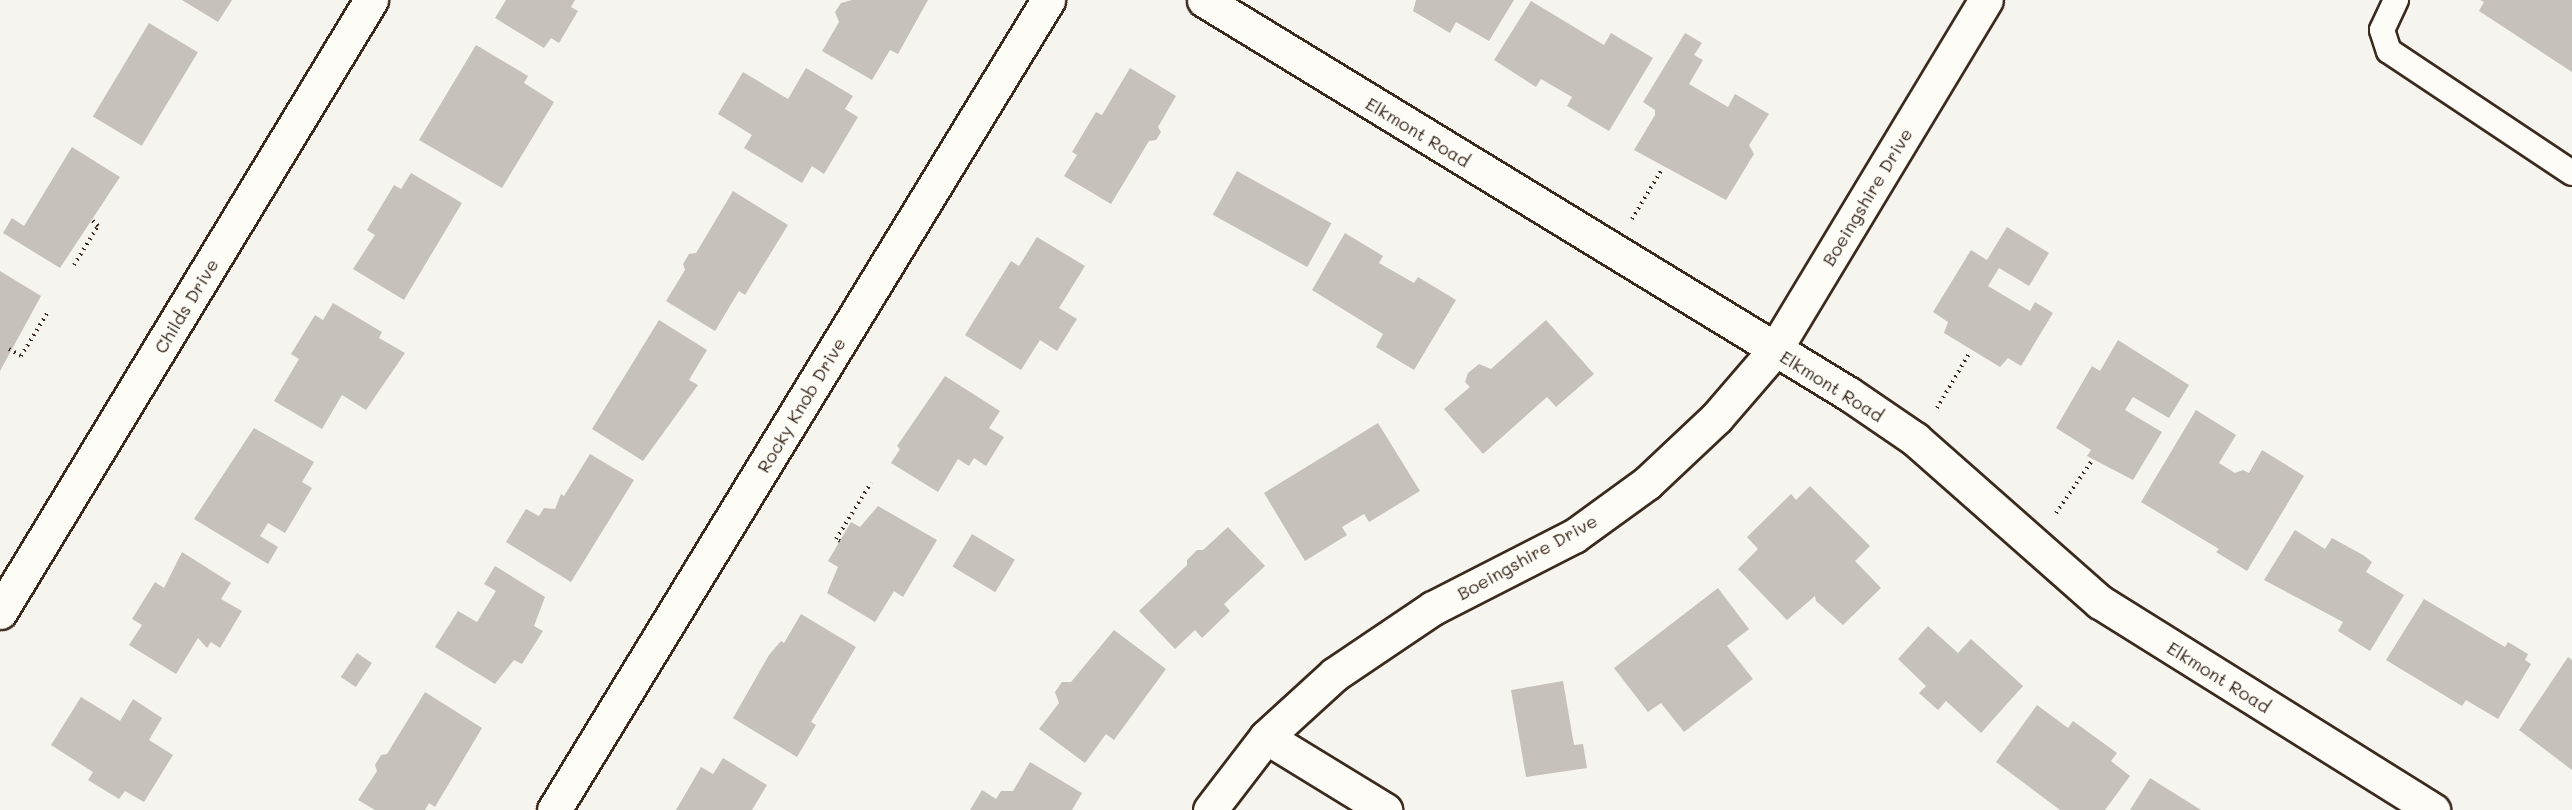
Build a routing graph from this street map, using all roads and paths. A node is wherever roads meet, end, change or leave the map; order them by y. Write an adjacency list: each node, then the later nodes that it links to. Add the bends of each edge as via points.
1 (371, 0): 20 (street, Childs Drive)
2 (1048, 0): 22 (street, Rocky Knob Drive)
3 (1204, 0): 9 (street, Elkmont Road)
4 (1986, 0): 13 (street, Boeingshire Drive)
5 (2396, 0): 7 (lane, via 2382,30 2389,51)
6 (1661, 171): 9 (path)
7 (2572, 173)
8 (90, 218): 10 (path, via 98,226)
9 (1614, 250): 13 (street, Elkmont Road)
10 (74, 265)
11 (48, 312): 12 (path, via 21,356)
12 (9, 349)
13 (1774, 351): 15 (street, Elkmont Road, via 1849,394); 21 (street, Boeingshire Drive, via 1717,417 1623,501 1574,536 1384,638 1317,688)
14 (1970, 352): 15 (path)
15 (1915, 439): 19 (street, Elkmont Road)
16 (2091, 462): 19 (path, via 2049,524)
17 (871, 483): 18 (path, via 836,538)
18 (840, 541)
19 (2030, 544): 25 (street, Elkmont Road, via 2123,619)
20 (0, 612)
21 (1266, 737): 23 (street, Boeingshire Drive); 24 (street)
22 (554, 810)
23 (1210, 810)
24 (1385, 810)
25 (2433, 810)

